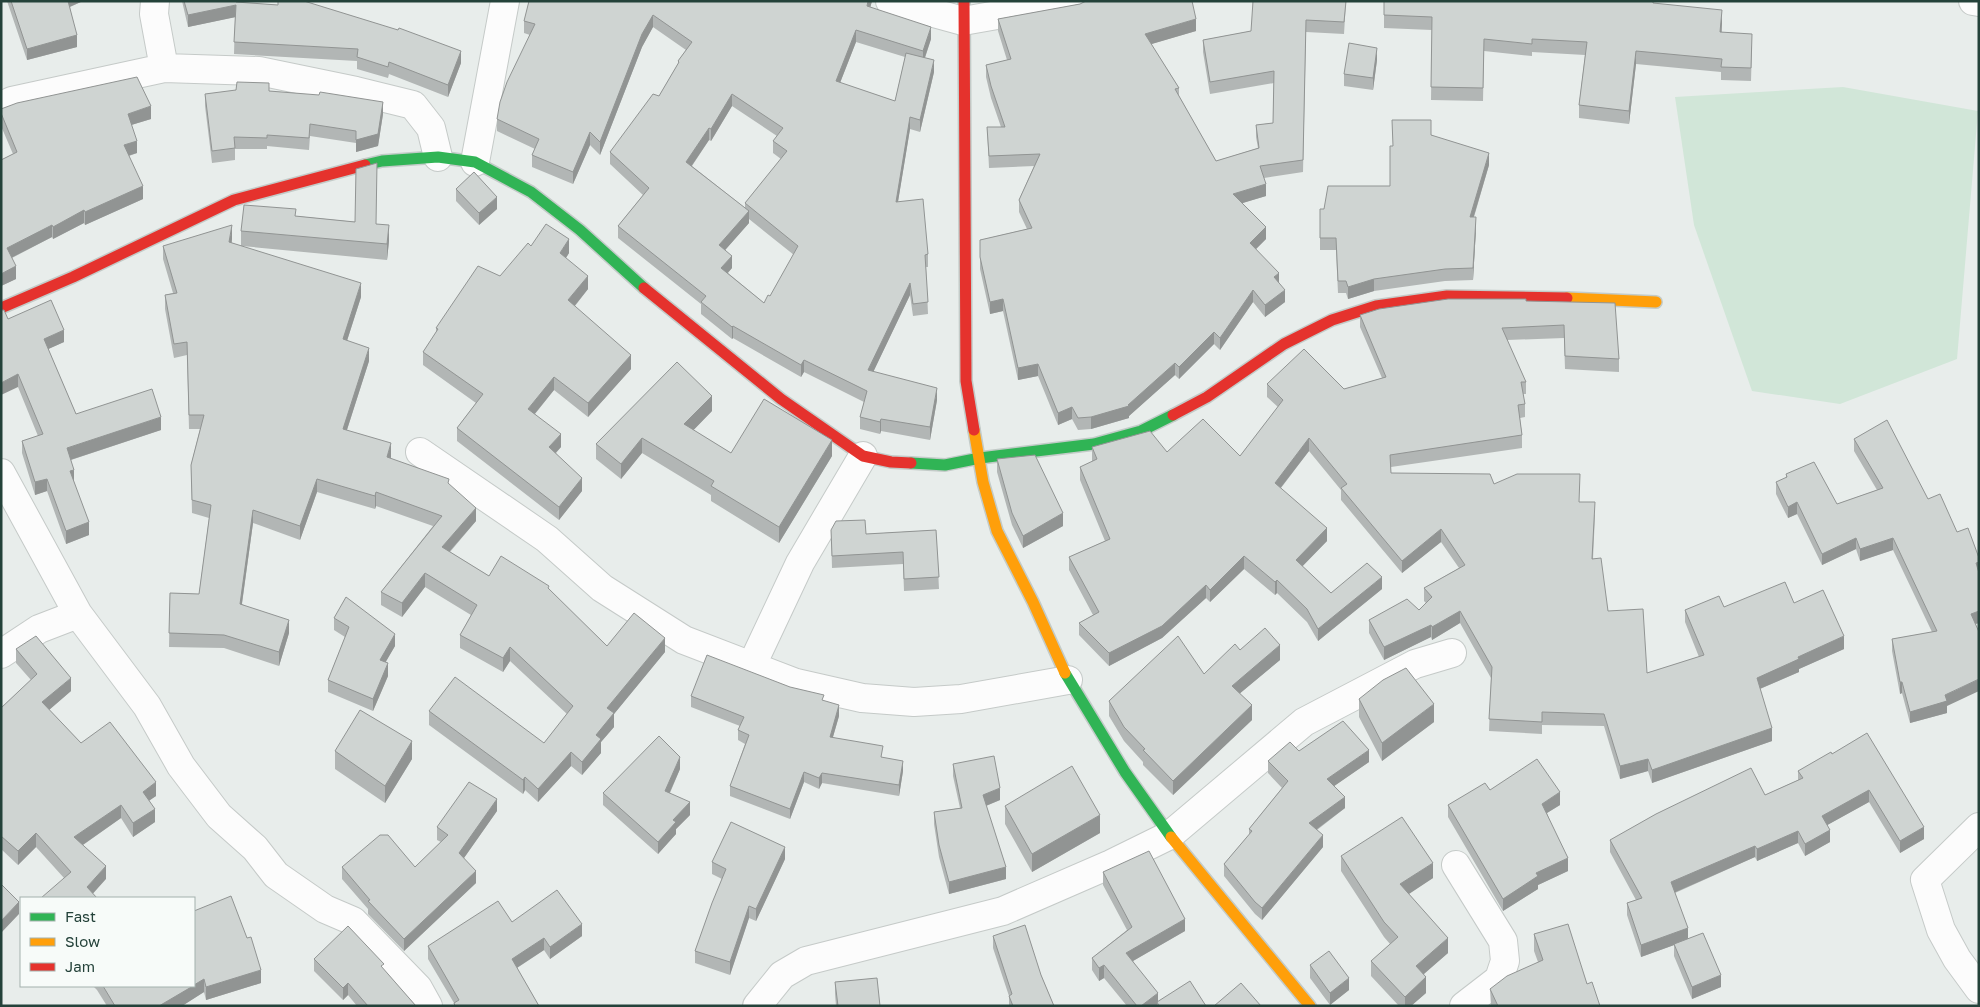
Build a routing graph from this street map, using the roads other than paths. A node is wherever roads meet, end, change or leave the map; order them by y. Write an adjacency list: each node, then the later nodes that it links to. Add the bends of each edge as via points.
1 (155, 1): 8 (street, via 154,14)
2 (505, 1): 11 (street)
3 (890, 1): 7 (street)
4 (1077, 1): 7 (street)
5 (1973, 1): 6 (street)
6 (1979, 2)
7 (964, 11): 16 (street, via 966,381)
8 (164, 68): 9 (street); 10 (street, via 259,71 413,105 431,128)
9 (1, 106)
10 (438, 157): 11 (street); 13 (street, via 382,161 234,200)
11 (475, 162): 15 (street, via 531,192 780,399)
12 (1656, 302): 16 (street, via 1447,296 1376,306 1332,320 1284,344 1207,397 1141,431 1094,444)
13 (1, 308)
14 (420, 452): 21 (street, via 547,539 602,588 684,640)
15 (863, 456): 16 (street, via 891,462 945,465); 21 (street, via 800,563)
16 (980, 458): 22 (street, via 983,482 997,531)
17 (1, 473): 18 (street)
18 (78, 614): 19 (street, via 39,629); 27 (street, via 147,706 181,766 219,816 255,848 276,875 326,909 353,920 418,988)
19 (1, 654)
20 (1452, 654): 24 (street, via 1415,664 1304,722)
21 (751, 667): 22 (street, via 796,683 862,698 914,702 961,699)
22 (1068, 680): 24 (street, via 1125,772)
23 (1979, 827): 26 (street, via 1925,880 1941,930)
24 (1170, 834): 28 (street, via 1111,864 1003,911 806,961 782,975); 29 (street)
25 (1456, 865): 30 (street, via 1503,941 1505,961 1499,979)
26 (1979, 989)
27 (428, 1006)
28 (756, 1006)
29 (1310, 1006)
30 (1464, 1006)

